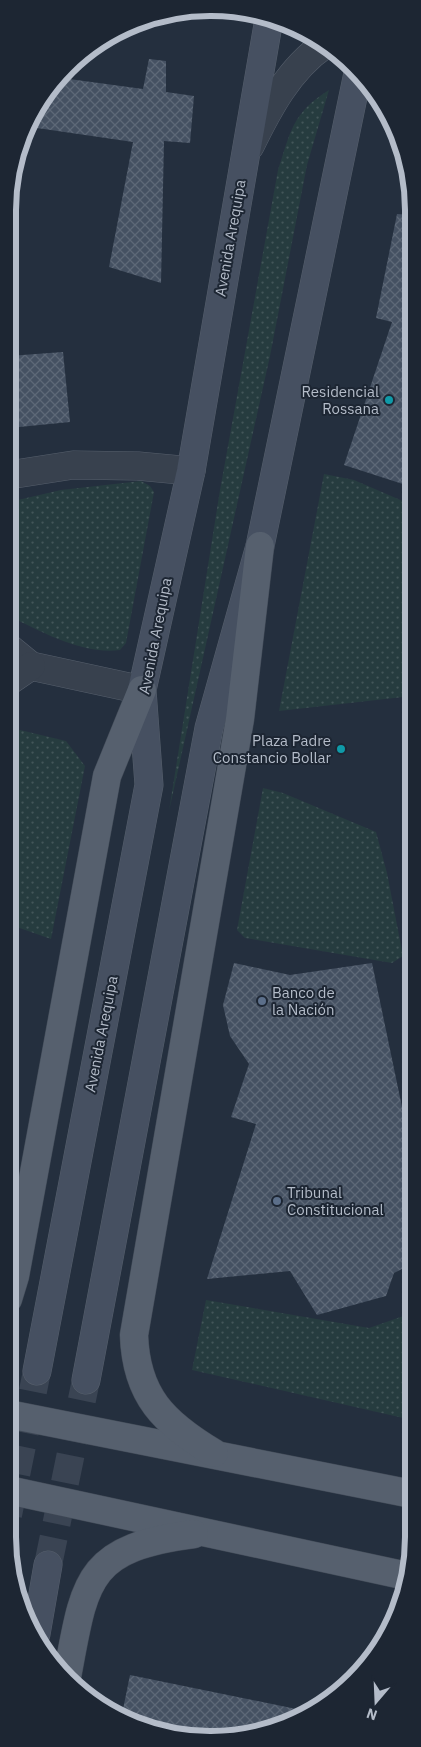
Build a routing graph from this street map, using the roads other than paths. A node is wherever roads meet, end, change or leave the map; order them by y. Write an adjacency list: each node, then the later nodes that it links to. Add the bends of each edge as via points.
1 (268, 25): 4 (main road, Avenida Arequipa)
2 (319, 50): 4 (street, via 289,79)
3 (356, 81): 7 (main road)
4 (245, 156): 5 (main road, Avenida Arequipa)
5 (191, 471): 6 (street, via 73,465); 11 (main road, Avenida Arequipa)
6 (16, 474)
7 (260, 546): 14 (main road, via 209,728); 16 (main road, via 240,719 134,1335 141,1380 150,1399 179,1430)
8 (16, 654): 9 (street)
9 (31, 666): 10 (street); 11 (street)
10 (16, 676)
11 (142, 690): 12 (main road, via 106,776); 13 (main road, Avenida Arequipa, via 149,785)
12 (16, 1271)
13 (37, 1371)
14 (86, 1380)
15 (16, 1416): 16 (main road)
16 (214, 1453): 18 (main road)
17 (16, 1492): 19 (main road)
18 (405, 1493)
19 (208, 1532): 21 (main road); 23 (main road, via 130,1549 97,1572 81,1603)
20 (48, 1565): 22 (main road)
21 (401, 1574)
22 (38, 1625)
23 (68, 1669)

